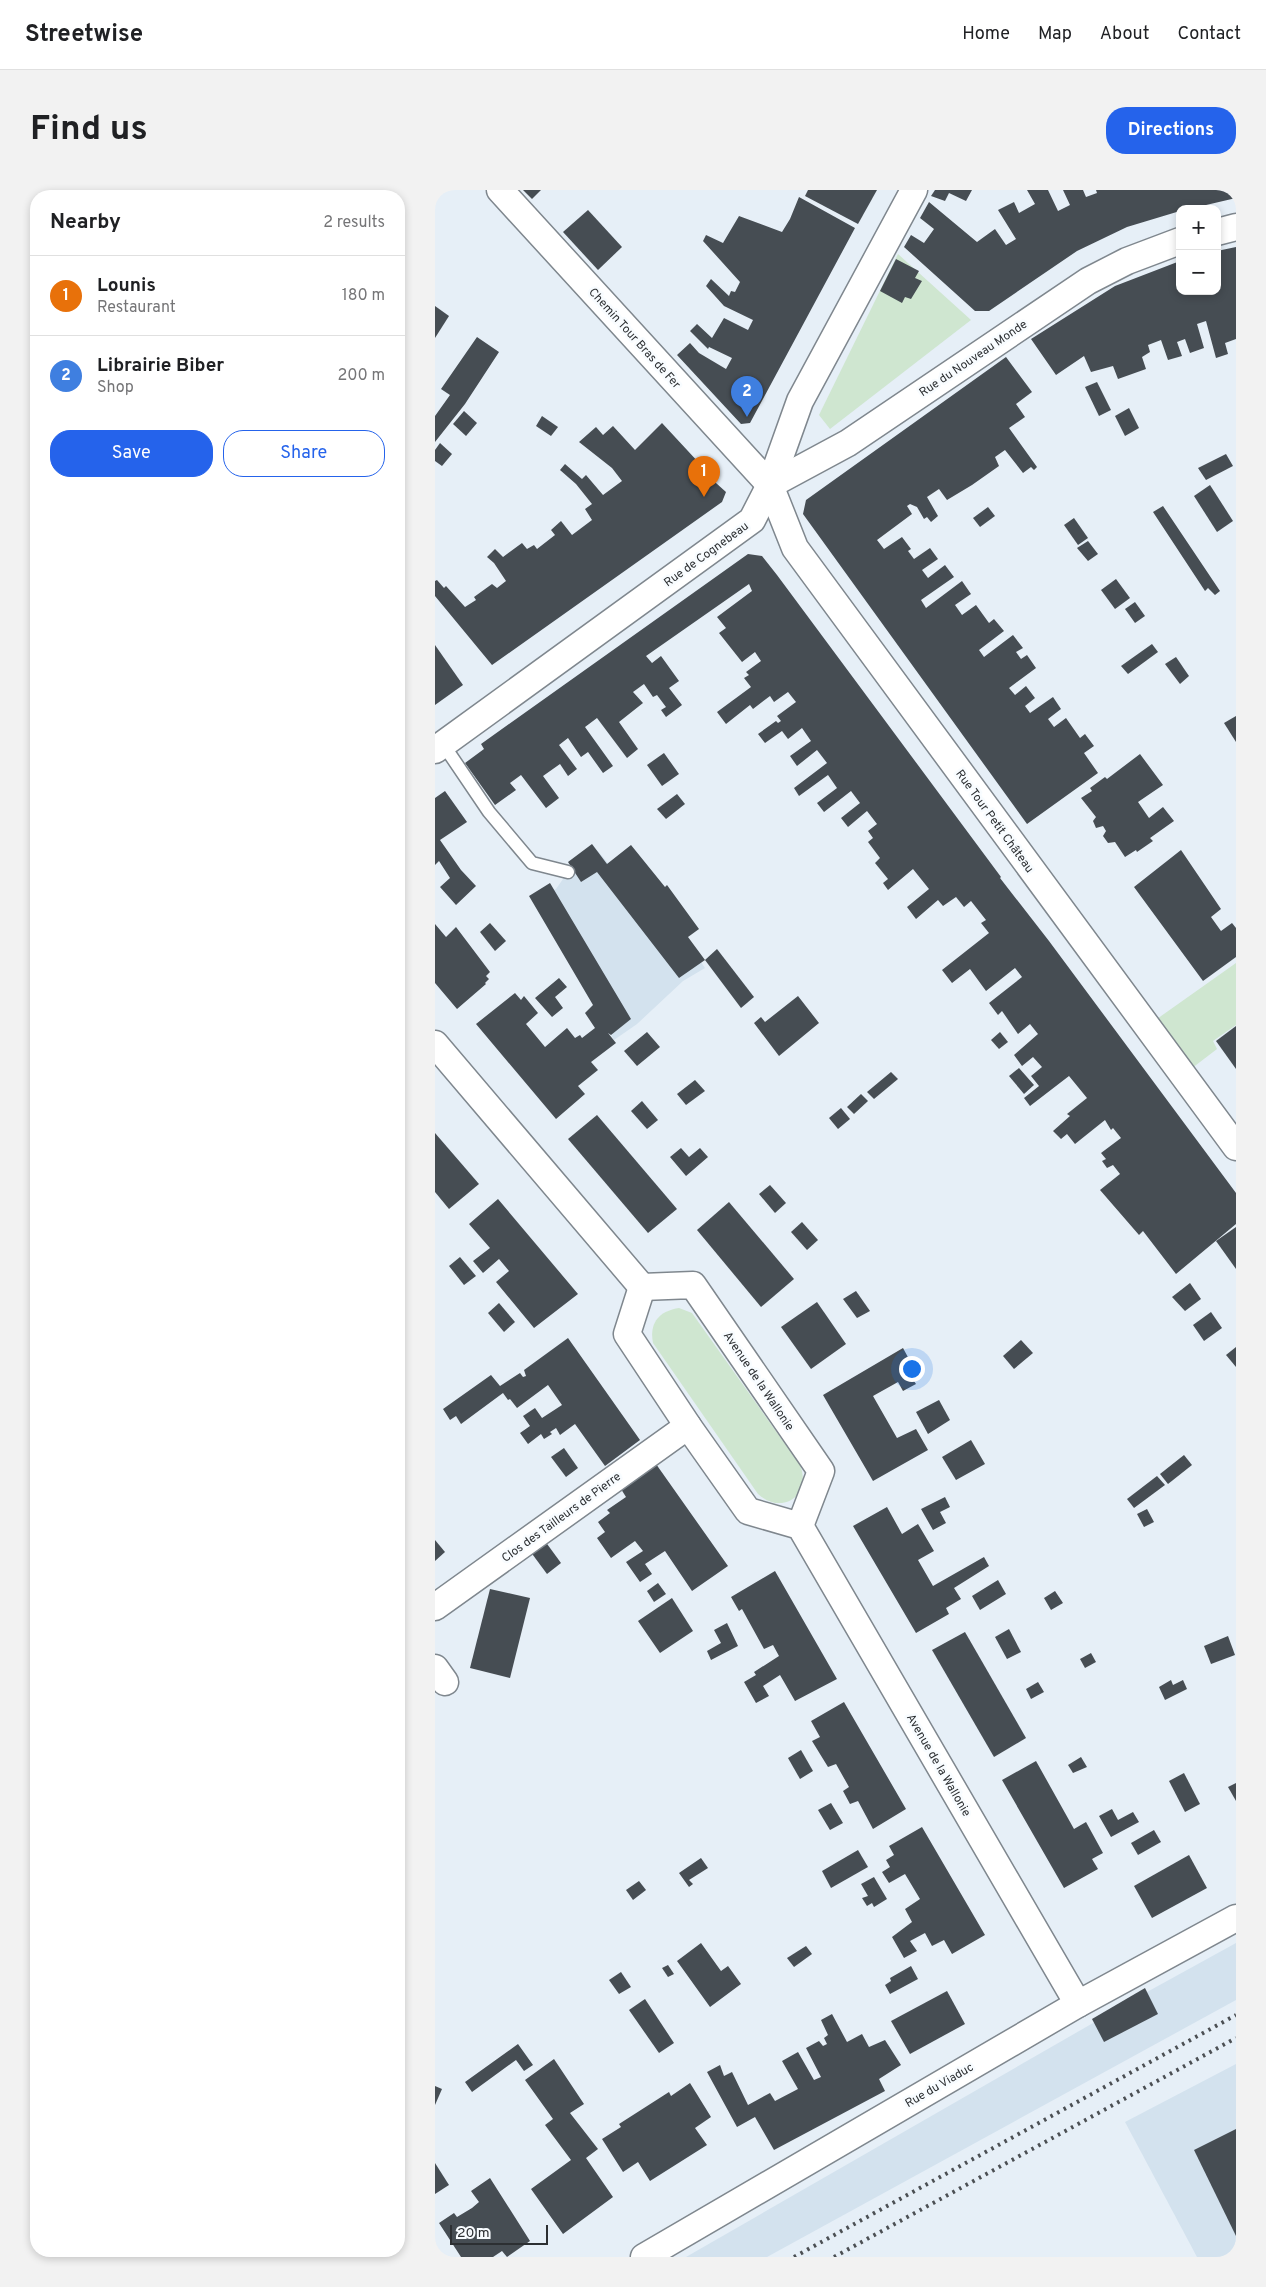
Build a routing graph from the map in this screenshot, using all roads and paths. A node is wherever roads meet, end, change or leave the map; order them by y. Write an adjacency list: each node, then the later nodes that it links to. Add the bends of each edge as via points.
1 (500, 190): 6 (street, Chemin Tour Bras de Fer)
2 (914, 190): 6 (street, Rue de Cognebeau, via 800,401)
3 (1236, 227): 4 (street)
4 (1221, 231)
5 (1176, 243): 6 (street, Rue du Nouveau Monde, via 1127,261 1088,281 848,443)
6 (770, 485): 7 (street, Rue de Cognebeau, via 752,520); 10 (street, Rue Tour Petit Château, via 795,548)
7 (439, 748): 8 (lane, via 533,863)
8 (568, 872)
9 (435, 1044): 11 (street)
10 (1236, 1148)
11 (642, 1287): 12 (street, via 627,1334); 13 (street, Avenue de la Wallonie, via 693,1285 821,1471)
12 (688, 1426): 13 (street, via 748,1511); 14 (street, Clos des Tailleurs de Pierre)
13 (800, 1526): 16 (street, Avenue de la Wallonie)
14 (435, 1608)
15 (1236, 1918): 16 (street, Rue du Viaduc)
16 (1078, 2004): 17 (street, Rue du Viaduc)
17 (644, 2257)

